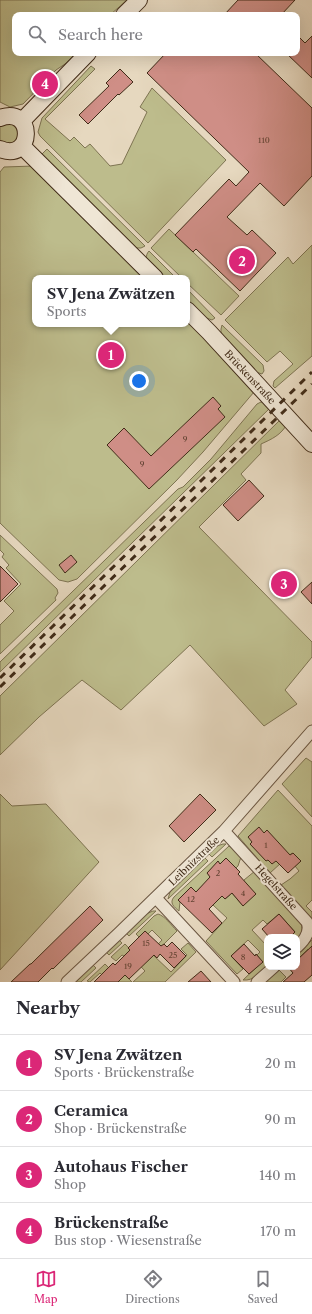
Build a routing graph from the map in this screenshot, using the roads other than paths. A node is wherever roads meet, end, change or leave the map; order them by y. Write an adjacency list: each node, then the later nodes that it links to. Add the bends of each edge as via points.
1 (139, 0): 2 (street)
2 (127, 12)
3 (85, 56): 5 (street)
4 (0, 118): 5 (street, via 11,116)
5 (22, 121): 6 (street, via 27,131)
6 (22, 146): 7 (street, via 6,152); 8 (street)
7 (0, 149)
8 (152, 275)
9 (190, 313): 10 (street, Brückenstraße)
10 (312, 444)
11 (312, 731): 12 (street, Leibnizstraße)
12 (224, 831): 13 (street, Leibnizstraße); 14 (street, Hegelstraße, via 307,922 308,934)
13 (156, 898): 16 (street, Leibnizstraße); 17 (street)
14 (300, 944)
15 (271, 970): 18 (street)
16 (67, 982)
17 (234, 982)
18 (257, 982)

